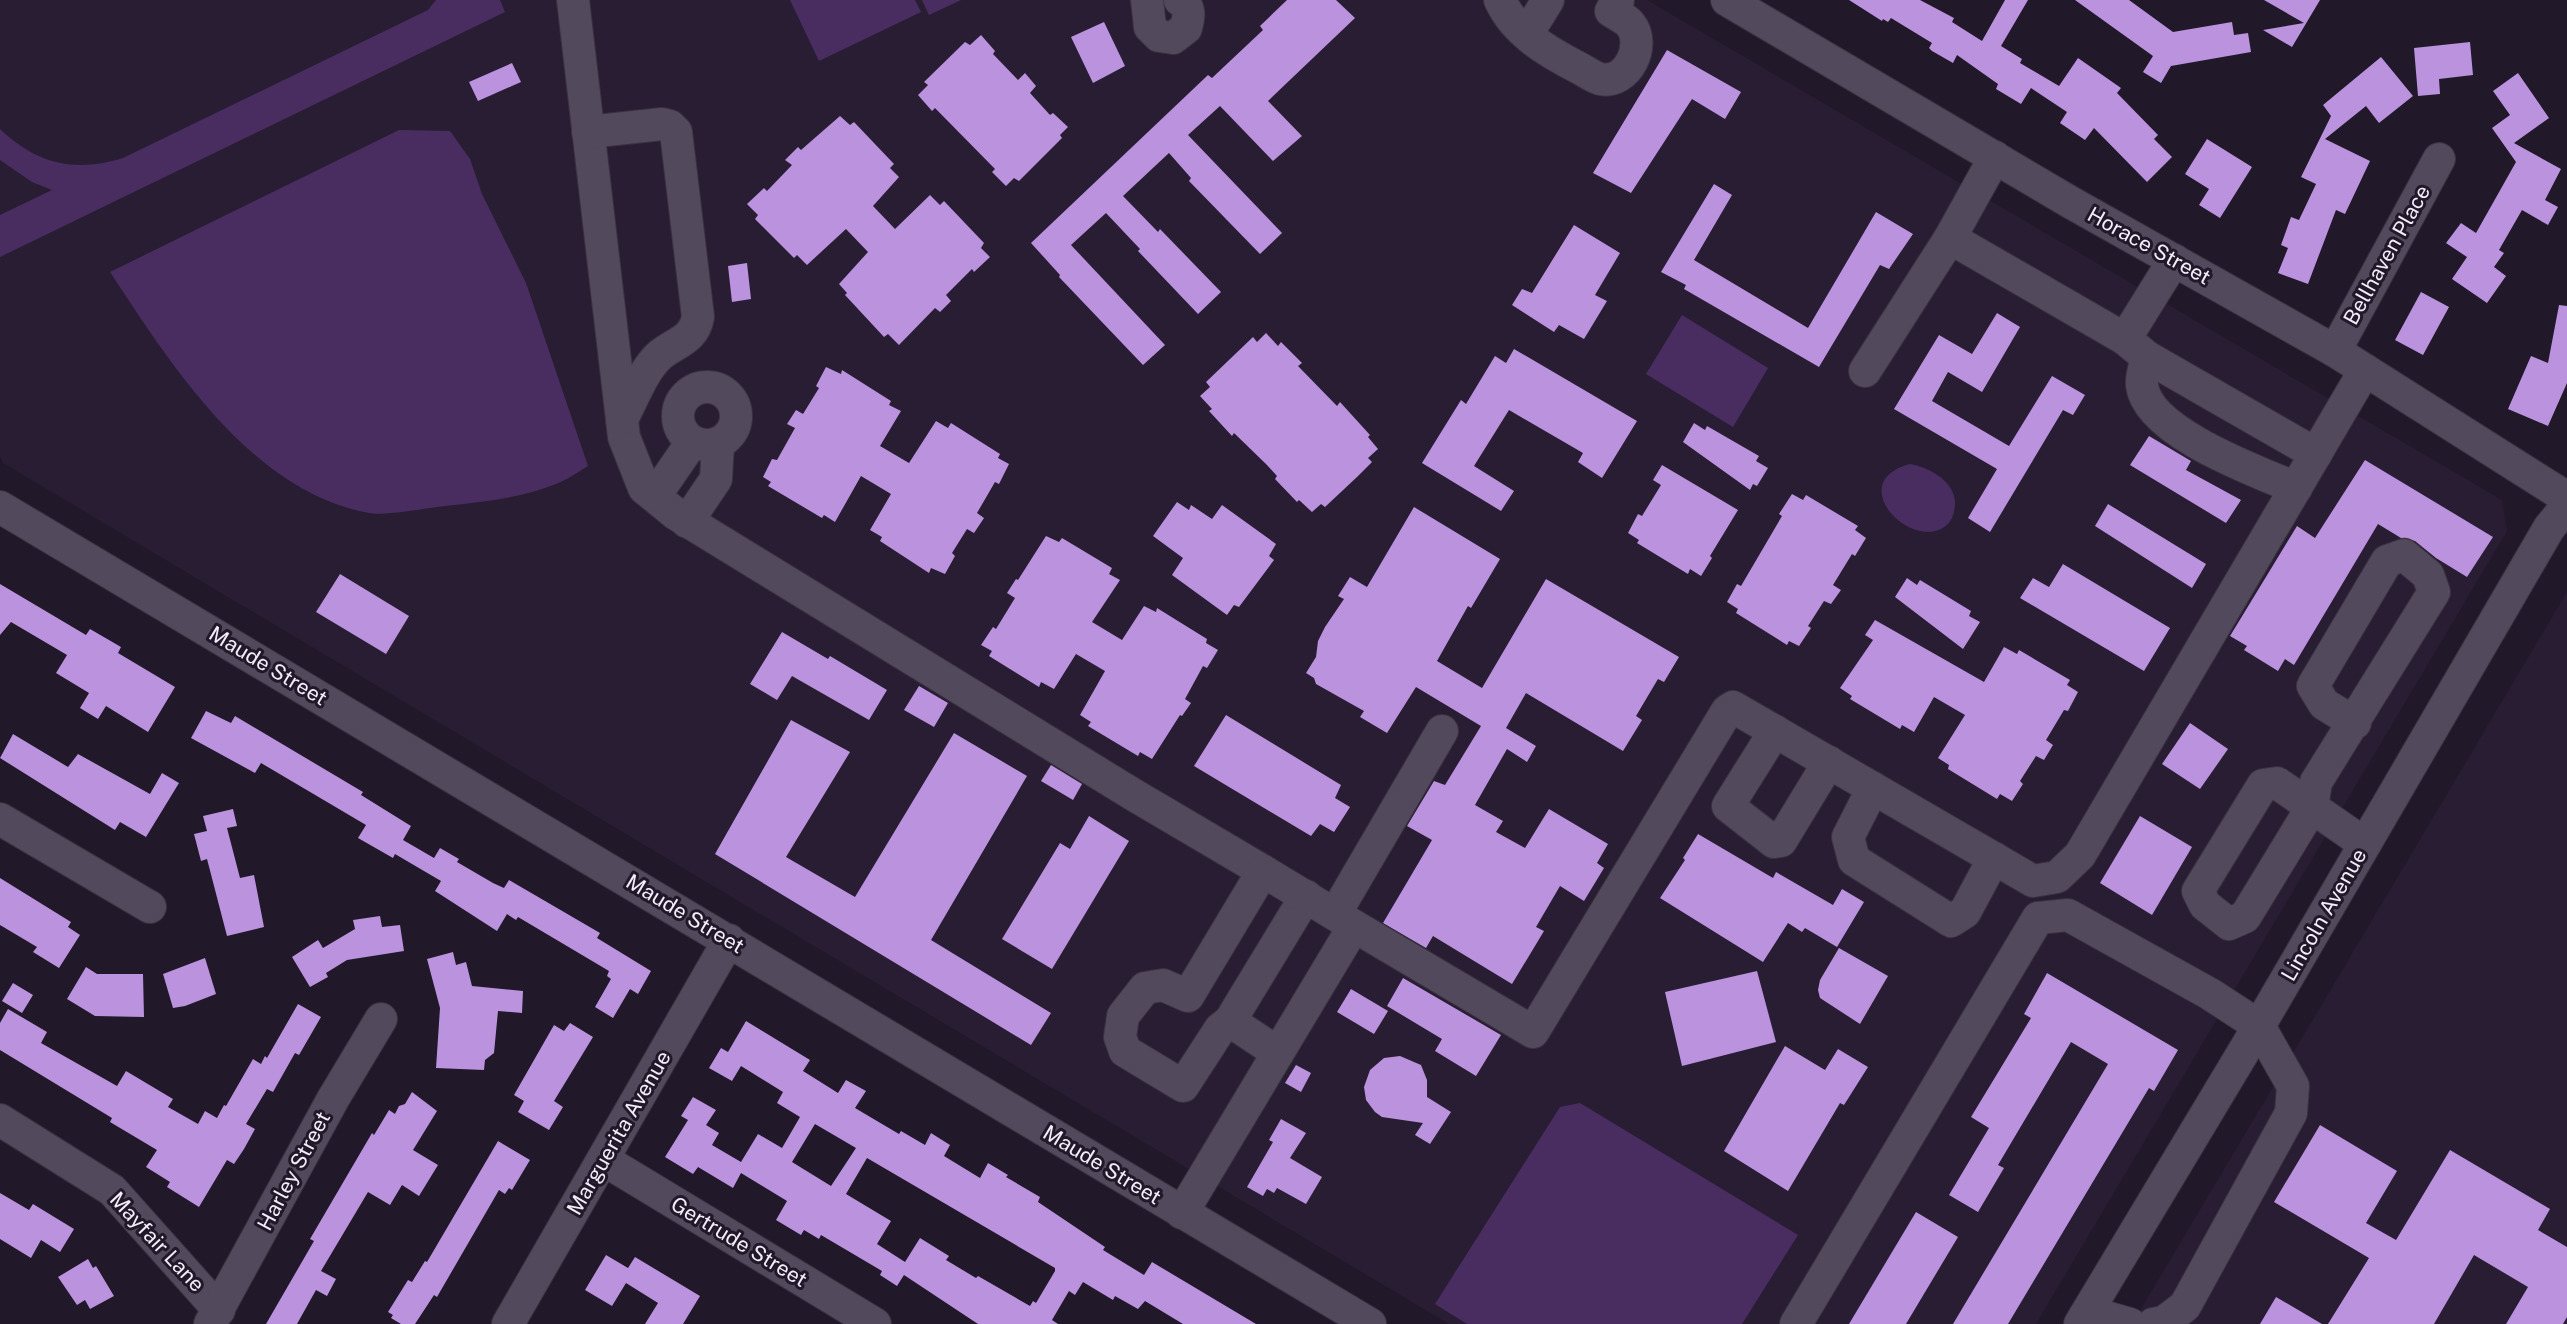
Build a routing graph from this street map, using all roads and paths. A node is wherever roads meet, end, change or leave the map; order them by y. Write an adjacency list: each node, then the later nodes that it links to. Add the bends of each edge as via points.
1 (573, 0): 9 (street)
2 (1147, 0): 3 (street, via 1150,27 1159,36 1173,38 1186,28 1190,14)
3 (1180, 0)
4 (1500, 0): 8 (street, via 1504,10)
5 (1548, 0): 8 (street)
6 (1727, 0): 10 (street, Horace Street)
7 (1607, 4): 8 (street, via 1630,23 1636,35 1636,52 1628,68 1614,77 1600,79 1545,50)
8 (1527, 34)
9 (588, 132): 18 (street); 18 (street, via 662,124 676,132 696,326 686,340 659,357 648,370)
10 (1995, 157): 12 (street); 13 (street, Horace Street)
11 (2439, 159): 15 (street, Bellhaven Place)
12 (1950, 238): 14 (street); 17 (street)
13 (2174, 261): 14 (street); 15 (street, Horace Street)
14 (2136, 348): 19 (street); 20 (street, via 2142,384 2154,412 2180,433)
15 (2335, 351): 16 (street, Horace Street)
16 (2365, 370): 19 (street); 22 (street, Horace Street)
17 (1865, 371)
18 (622, 419): 21 (street, via 635,468 644,488)
19 (2316, 454): 20 (street)
20 (2296, 488): 33 (street, via 2080,855 2056,877 2033,881)
21 (655, 496): 25 (street); 25 (street, via 705,443 716,479)
22 (2567, 498)
23 (2567, 506): 32 (street, Lincoln Avenue, via 2549,528)
24 (0, 507): 38 (street, Maude Street)
25 (687, 522): 34 (street)
26 (2355, 723): 26 (street, via 2434,592 2428,575 2404,555 2386,561 2313,686 2324,704); 32 (street, via 2316,782 2312,807)
27 (1442, 731): 37 (street)
28 (1775, 731): 29 (street); 29 (street, via 1728,806 1774,842 1781,841); 37 (street, via 1733,707 1727,711 1533,1032)
29 (1829, 762): 30 (street)
30 (1873, 788): 33 (street); 33 (street, via 1848,837 1854,860 1951,921 1965,912)
31 (0, 819): 36 (street)
32 (2365, 844): 41 (street, Lincoln Avenue)
33 (1994, 858)
34 (1263, 871): 35 (street); 40 (street, via 1188,996 1163,985 1145,988 1123,1016 1120,1037 1125,1051 1183,1086 1220,1029)
35 (1306, 896): 37 (street); 40 (street)
36 (150, 907)
37 (1344, 920): 42 (street)
38 (729, 940): 44 (street, Marguerita Avenue); 45 (street, Maude Street)
39 (381, 1019): 46 (street, Harley Street, via 333,1099)
40 (1230, 1021): 42 (street)
41 (2259, 1026): 47 (street, Lincoln Avenue); 51 (street, via 2210,994 2068,915 2038,918); 53 (street, via 2293,1086 2290,1113 2185,1306 2164,1322)
42 (1278, 1053): 45 (street)
43 (0, 1120): 46 (street, Mayfair Lane, via 112,1190)
44 (604, 1160): 48 (street, Marguerita Avenue); 49 (street, Gertrude Street)
45 (1182, 1213): 50 (street, Maude Street)
46 (215, 1317)
47 (2084, 1318): 52 (street)
48 (508, 1324)
49 (874, 1324)
50 (1370, 1324)
51 (1796, 1324)
52 (2130, 1324)
53 (2152, 1324)

